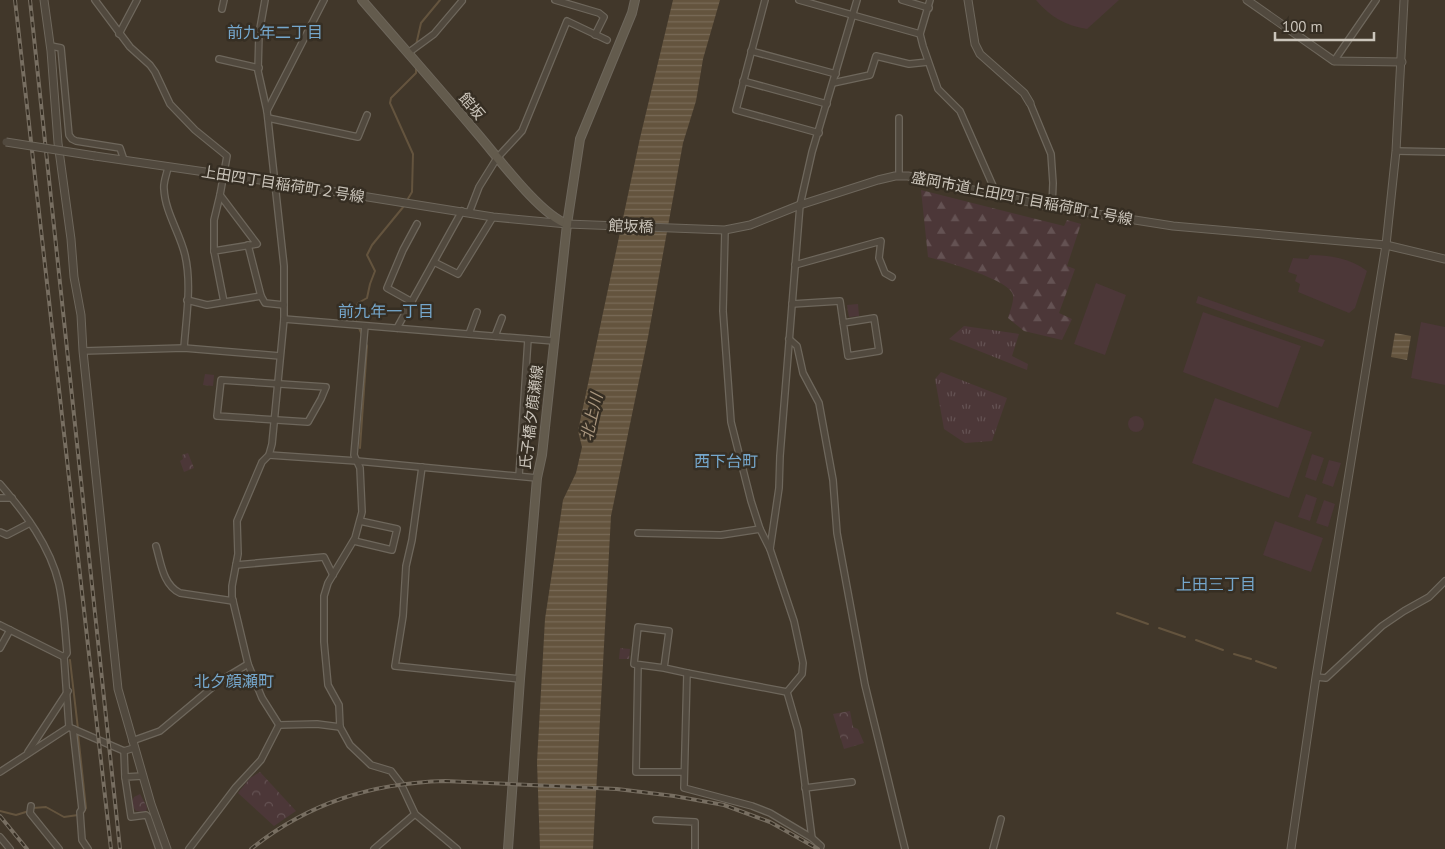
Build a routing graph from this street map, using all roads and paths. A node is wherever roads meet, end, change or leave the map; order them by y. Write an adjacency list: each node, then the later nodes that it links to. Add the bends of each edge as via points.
1 (44, 0): 27 (street)
2 (95, 0): 23 (street)
3 (137, 0): 23 (street)
4 (224, 0): 21 (street)
5 (264, 0): 34 (street)
6 (324, 0): 40 (street)
7 (362, 0): 29 (main road, 館坂)
8 (555, 0): 25 (street, via 604,17)
9 (635, 0): 60 (main road, 氏子橋夕顔瀬線, via 580,139)
10 (765, 0): 28 (street)
11 (800, 0): 22 (street)
12 (857, 0): 22 (street)
13 (902, 0): 20 (street)
14 (930, 0): 20 (street)
15 (968, 0): 38 (street, via 980,54 1024,93)
16 (1247, 0): 31 (street)
17 (1376, 0): 31 (street)
18 (1404, 0): 33 (street)
19 (462, 1): 29 (street, via 434,34)
20 (929, 8): 24 (street)
21 (222, 9)
22 (852, 15): 24 (street); 35 (street)
23 (118, 34): 50 (street, via 150,65 170,104 227,156)
24 (920, 34): 32 (street)
25 (596, 35): 26 (street); 47 (street, via 567,21 522,131)
26 (607, 40)
27 (50, 46): 48 (street, via 61,48 69,135 76,141 120,148); 88 (street)
28 (751, 51): 35 (street); 36 (street)
29 (410, 55): 47 (main road, 館坂)
30 (219, 60): 34 (street)
31 (1334, 61): 33 (street)
32 (928, 62): 37 (street, via 909,64 876,56 870,75); 54 (street, via 938,89 960,111)
33 (1402, 62): 45 (street)
34 (258, 68): 40 (street)
35 (836, 74): 37 (street)
36 (744, 81): 39 (street); 43 (street, via 736,110)
37 (833, 83): 39 (street)
38 (1030, 103): 56 (street, via 1051,154)
39 (827, 104): 43 (street)
40 (268, 114): 41 (street, via 358,137); 52 (street)
41 (366, 114)
42 (899, 118): 51 (street)
43 (818, 133): 55 (street)
44 (3, 142): 48 (street, 上田四丁目稲荷町２号線, bridge)
45 (1396, 151): 46 (street); 63 (street)
46 (1445, 152)
47 (497, 158): 57 (street); 60 (main road, 館坂, via 546,211)
48 (124, 160): 49 (street, 上田四丁目稲荷町２号線)
49 (168, 166): 50 (street, 上田四丁目稲荷町２号線); 71 (street, via 164,189 186,257)
50 (223, 175): 52 (street, 上田四丁目稲荷町２号線); 53 (street)
51 (899, 176): 54 (street, 盛岡市道上田四丁目稲荷町１号線); 55 (street, 盛岡市道上田四丁目稲荷町１号線)
52 (274, 182): 57 (street, 上田四丁目稲荷町２号線); 75 (street, via 284,266)
53 (220, 194): 64 (street, via 257,244); 65 (street, via 214,220)
54 (997, 195): 56 (street, 盛岡市道上田四丁目稲荷町１号線)
55 (800, 205): 62 (street, 盛岡市道上田四丁目稲荷町１号線, via 750,225); 68 (street)
56 (1052, 207): 63 (street, 盛岡市道上田四丁目稲荷町１号線, via 1173,226)
57 (466, 212): 58 (street, 上田四丁目稲荷町２号線); 67 (street)
58 (493, 217): 60 (street, 上田四丁目稲荷町２号線); 67 (street, via 458,274)
59 (418, 224): 73 (street, via 387,288)
60 (566, 224): 61 (street, 館坂橋); 86 (main road, 氏子橋夕顔瀬線)
61 (695, 228): 62 (street, 盛岡市道上田四丁目稲荷町１号線)
62 (725, 230): 102 (street, via 723,311 731,422)
63 (1386, 244): 66 (street, 盛岡市道上田四丁目稲荷町１号線); 120 (street)
64 (248, 245): 65 (street); 70 (street)
65 (214, 252): 72 (street)
66 (1445, 259)
67 (434, 262): 73 (street)
68 (795, 265): 69 (street, via 881,241 879,258 885,273); 74 (street)
69 (892, 277)
70 (262, 296): 72 (street); 75 (street, via 265,302)
71 (187, 300): 72 (street, via 207,305); 87 (street)
72 (224, 302)
73 (412, 302): 81 (street)
74 (792, 304): 79 (street, via 840,301); 85 (street)
75 (284, 305): 78 (street)
76 (476, 312): 82 (street)
77 (502, 318): 83 (street)
78 (284, 319): 80 (street); 89 (street)
79 (843, 323): 79 (street, via 848,356 879,351 874,318)
80 (365, 326): 81 (street); 93 (street, via 354,450)
81 (397, 328): 82 (street)
82 (469, 334): 83 (street)
83 (495, 336): 84 (street)
84 (528, 339): 86 (street); 95 (street)
85 (789, 339): 107 (street, via 779,488); 153 (street, via 796,346 803,373 820,403 837,532 865,685)
86 (554, 341): 96 (main road, 氏子橋夕顔瀬線)
87 (184, 348): 88 (street); 89 (street)
88 (83, 351): 127 (street, via 118,689)
89 (280, 356): 90 (street)
90 (277, 385): 91 (street); 91 (street, via 326,387 308,422); 91 (street, via 221,380 217,416)
91 (274, 420): 92 (street)
92 (269, 456): 93 (street); 108 (street, via 262,462 237,521)
93 (357, 461): 94 (street); 100 (street, via 360,468)
94 (422, 467): 95 (street); 121 (street, via 406,566 403,624 395,666)
95 (519, 476): 96 (street)
96 (537, 478): 121 (main road, 氏子橋夕顔瀬線)
97 (0, 484): 99 (street)
98 (0, 498): 99 (street)
99 (12, 498): 101 (street)
100 (360, 520): 105 (street); 105 (street, via 396,529 392,550)
101 (30, 523): 103 (street, via 7,535); 115 (street, via 44,543 59,582 65,618)
102 (760, 529): 104 (street, via 721,535); 107 (street)
103 (0, 532)
104 (638, 533)
105 (354, 540): 109 (street)
106 (156, 546): 111 (street, via 167,583 173,589 180,593)
107 (770, 549): 123 (street, via 794,621 803,663 802,674)
108 (236, 565): 109 (street, via 324,557); 111 (street)
109 (333, 575): 125 (street, via 324,596 324,642 328,685 339,706)
110 (1445, 581): 120 (street, via 1429,597 1382,626 1326,678)
111 (233, 601): 116 (street)
112 (0, 625): 113 (street)
113 (10, 630): 114 (street); 115 (street)
114 (0, 648)
115 (64, 657): 122 (street)
116 (248, 664): 124 (street, via 262,698); 127 (street, via 220,681 160,730)
117 (638, 665): 118 (street); 118 (street, via 634,664 638,627 669,631); 131 (street, via 636,772)
118 (664, 668): 119 (street)
119 (687, 673): 123 (street); 131 (street)
120 (1316, 677): 155 (street)
121 (520, 679): 150 (main road, 氏子橋夕顔瀬線)
122 (68, 691): 126 (street); 129 (street)
123 (787, 692): 135 (street, via 798,730)
124 (279, 725): 125 (street); 148 (street, via 261,760)
125 (340, 727): 137 (street, via 350,745 371,765 391,771 397,778)
126 (71, 728): 128 (street); 129 (street); 145 (street, via 82,809 82,840)
127 (133, 744): 128 (street); 132 (street)
128 (124, 751): 133 (street)
129 (27, 755): 130 (street)
130 (0, 772)
131 (684, 772): 141 (street, via 684,788 770,813)
132 (143, 776): 133 (street); 147 (street)
133 (125, 777): 146 (street, via 130,817 148,817)
134 (852, 782): 135 (street)
135 (805, 788): 141 (street)
136 (31, 810): 144 (street)
137 (414, 814): 142 (street); 149 (street)
138 (1002, 819): 154 (street)
139 (656, 820): 151 (street, via 695,822)
140 (0, 838): 143 (street)
141 (812, 838): 152 (street, via 821,846)
142 (378, 848)
143 (10, 849)
144 (59, 849)
145 (88, 849)
146 (159, 849)
147 (167, 849)
148 (189, 849)
149 (458, 849)
150 (508, 849)
151 (695, 849)
152 (820, 849)
153 (905, 849)
154 (993, 849)
155 (1291, 849)

